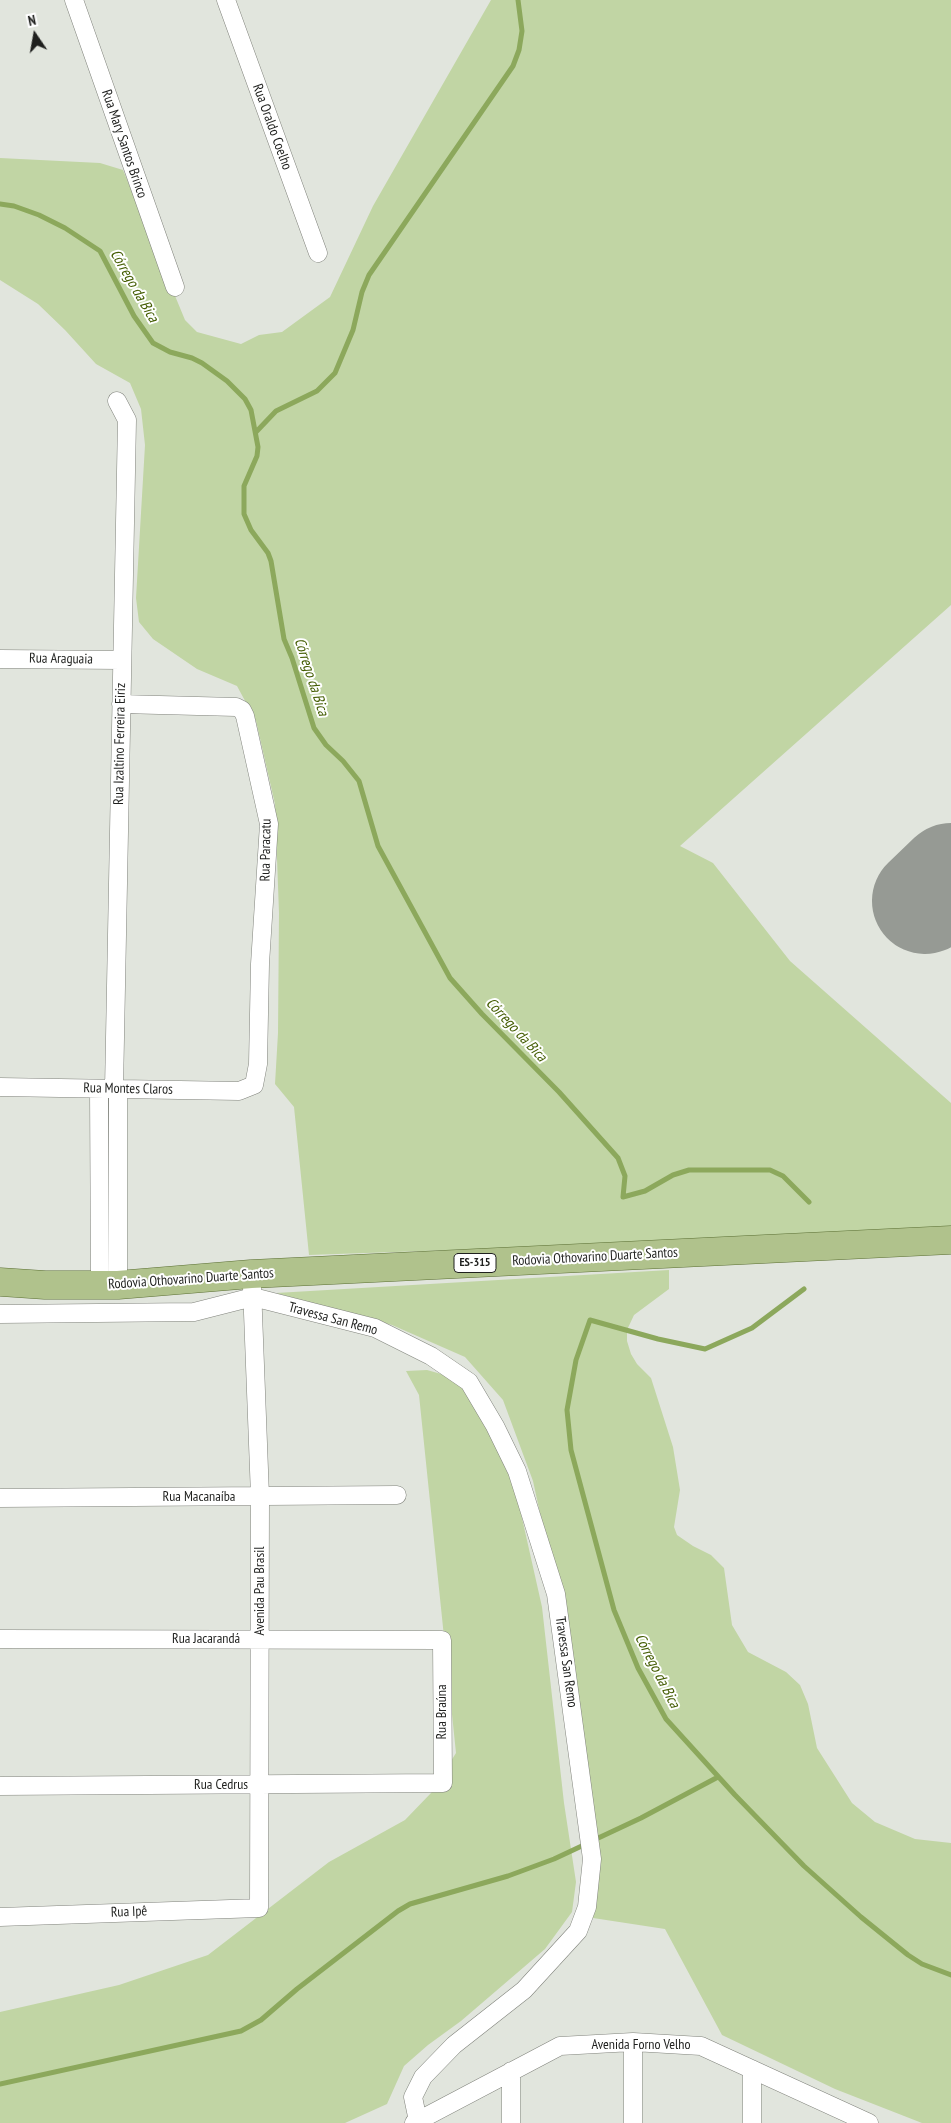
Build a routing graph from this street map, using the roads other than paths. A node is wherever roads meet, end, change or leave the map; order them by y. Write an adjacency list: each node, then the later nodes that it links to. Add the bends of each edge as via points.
1 (74, 0): 4 (street, Rua Mary Santos Brinco)
2 (226, 0): 3 (street, Rua Oraldo Coelho)
3 (318, 253)
4 (175, 287)
5 (117, 401): 7 (street, Rua Izaltino Ferreira Eiriz, via 127,420)
6 (0, 659): 7 (street, Rua Araguaia)
7 (122, 660): 8 (street, Rua Izaltino Ferreira Eiriz)
8 (121, 704): 9 (street, Rua Paracatu, via 236,707 245,716 269,824 260,964 258,1064); 11 (street, Rua Izaltino Ferreira Eiriz)
9 (254, 1085): 11 (street, Rua Montes Claros, via 239,1091)
10 (0, 1087): 11 (street, Rua Montes Claros)
11 (110, 1089): 14 (street, Rua Izaltino Ferreira Eiriz)
12 (951, 1240): 15 (main road, Rodovia Othovarino Duarte Santos / ES-315)
13 (0, 1282): 14 (main road, Rodovia Othovarino Duarte Santos / ES-315)
14 (109, 1285): 15 (main road, Rodovia Othovarino Duarte Santos / ES-315)
15 (252, 1285): 16 (street, Rodovia Othovarino Duarte Santos, via 194,1312); 18 (street, Avenida Pau Brasil); 31 (street, Travessa San Remo, via 375,1328 431,1356 469,1382 517,1471 556,1594 592,1859 587,1907 578,1932 524,1990 454,2045 423,2076 413,2097)
16 (0, 1314)
17 (397, 1495): 18 (street, Rua Macanaíba)
18 (260, 1496): 19 (street, Rua Macanaíba); 21 (street, Avenida Pau Brasil)
19 (0, 1498)
20 (0, 1639): 21 (street, Rua Jacarandá)
21 (260, 1639): 22 (street, Rua Jacarandá); 24 (street, Avenida Pau Brasil)
22 (442, 1640): 23 (street, Rua Braúna)
23 (443, 1783): 24 (street, Rua Cedrus)
24 (260, 1785): 25 (street, Rua Cedrus); 26 (street, Avenida Pau Brasil)
25 (0, 1786)
26 (259, 1908): 27 (street, Rua Ipê)
27 (0, 1917)
28 (633, 2042): 29 (street, Avenida Forno Velho, via 701,2046); 30 (street, Avenida Forno Velho, via 560,2046); 33 (street)
29 (752, 2069): 34 (street); 35 (street, Avenida Forno Velho)
30 (511, 2070): 31 (street, Avenida Forno Velho); 32 (street)
31 (416, 2122)
32 (511, 2123)
33 (633, 2123)
34 (752, 2123)
35 (869, 2123)

